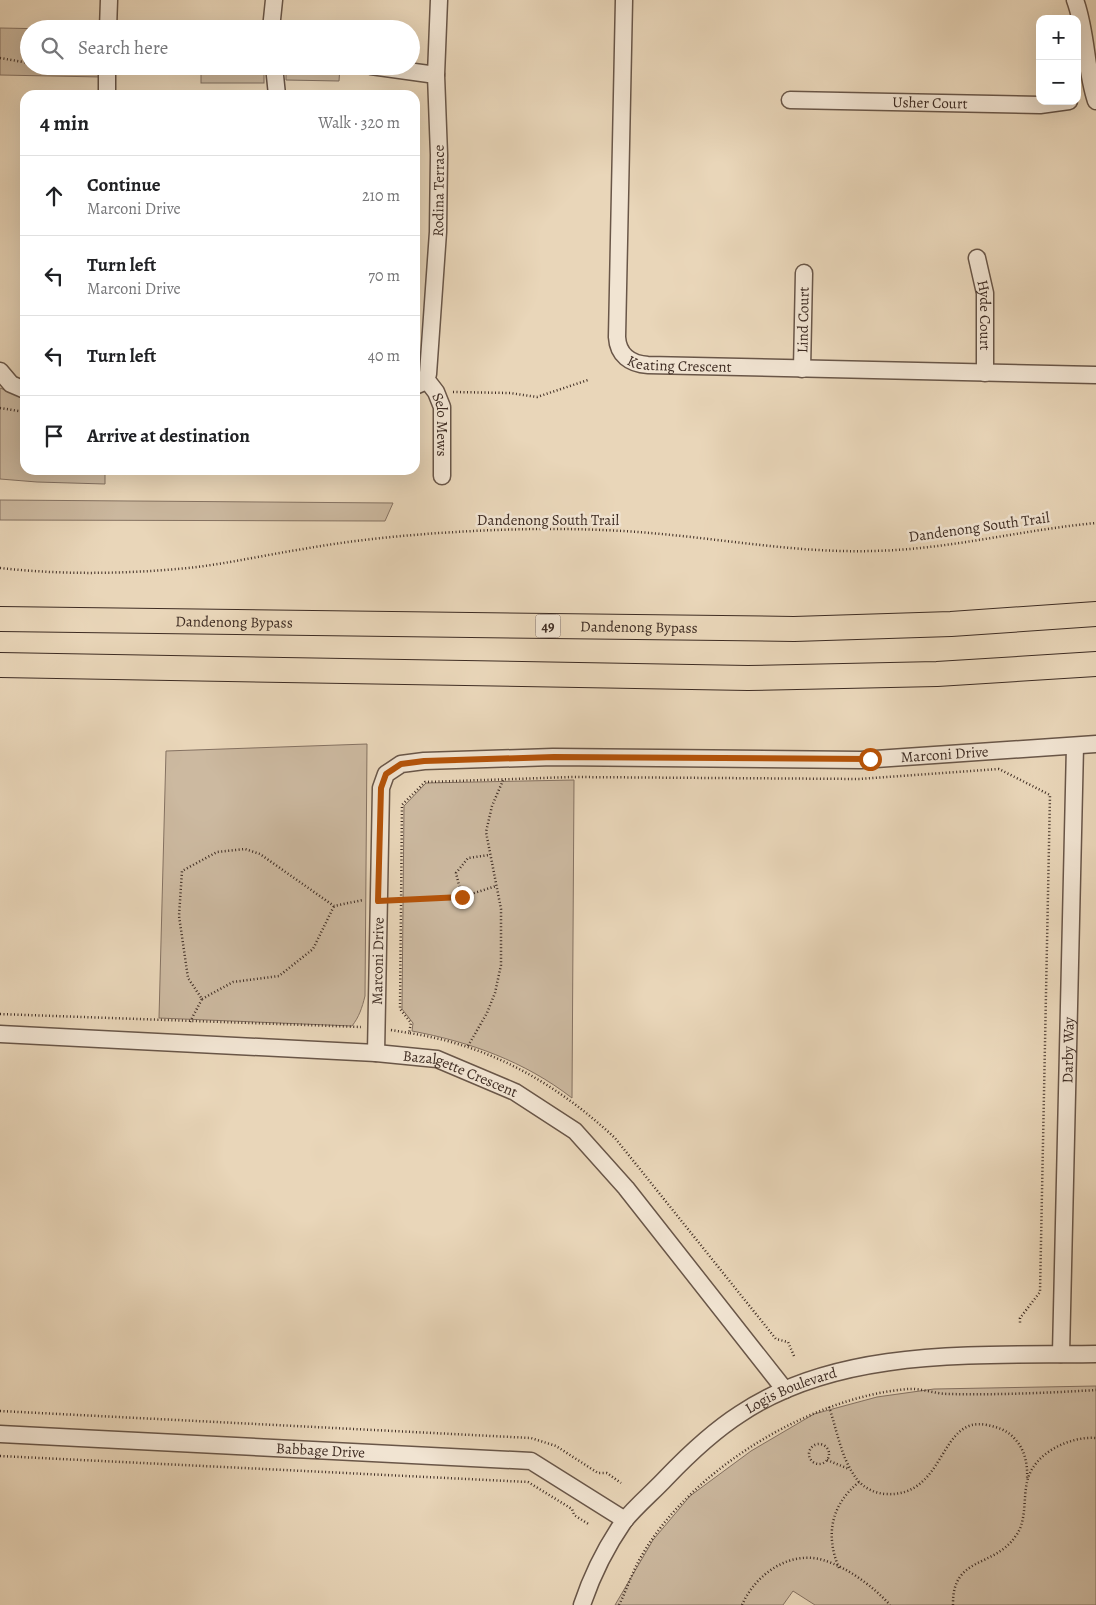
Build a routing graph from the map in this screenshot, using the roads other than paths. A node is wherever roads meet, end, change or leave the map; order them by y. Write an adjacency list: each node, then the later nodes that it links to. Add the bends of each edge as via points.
1 (109, 0): 6 (street)
2 (274, 0): 7 (street)
3 (439, 0): 11 (street, Rodina Terrace)
4 (624, 0): 20 (street, Keating Crescent, via 617,346 628,359 640,365)
5 (1075, 0): 14 (street)
6 (108, 20)
7 (272, 20)
8 (420, 73): 11 (street)
9 (107, 75): 12 (street)
10 (275, 75): 13 (street)
11 (436, 75): 24 (street, Rodina Terrace, via 438,232)
12 (107, 90)
13 (277, 90)
14 (1095, 97): 15 (street)
15 (1081, 99)
16 (790, 100): 17 (street, Usher Court)
17 (1036, 105)
18 (977, 258): 22 (street, Hyde Court, via 985,293)
19 (804, 273): 20 (street, Lind Court)
20 (802, 369): 22 (street, Keating Crescent)
21 (0, 371): 25 (street, via 11,384)
22 (985, 373): 23 (street, Keating Crescent)
23 (1096, 375)
24 (426, 386): 26 (street, Selo Mews, via 442,407)
25 (20, 388)
26 (442, 476)
27 (1096, 614): 28 (highway, Dandenong Bypass / 49, via 794,629)
28 (0, 619)
29 (1096, 664): 30 (highway, via 937,674 748,678)
30 (0, 665)
31 (1096, 744): 32 (street, Marconi Drive)
32 (1075, 746): 34 (street, Marconi Drive, via 861,760 554,757 401,764 386,774 381,788); 35 (street, Darby Way)
33 (0, 1034): 34 (street, Bazalgette Crescent)
34 (376, 1053): 37 (street, Bazalgette Crescent, via 436,1059 515,1092 575,1131 626,1188)
35 (1061, 1354): 36 (street, Logis Boulevard); 37 (street, Logis Boulevard, via 907,1358 846,1371)
36 (1096, 1354)
37 (785, 1390): 39 (street, Logis Boulevard, via 741,1413 700,1443)
38 (0, 1434): 39 (street, Babbage Drive, via 531,1461)
39 (625, 1520): 40 (street, Logis Boulevard, via 592,1576)
40 (582, 1605)

